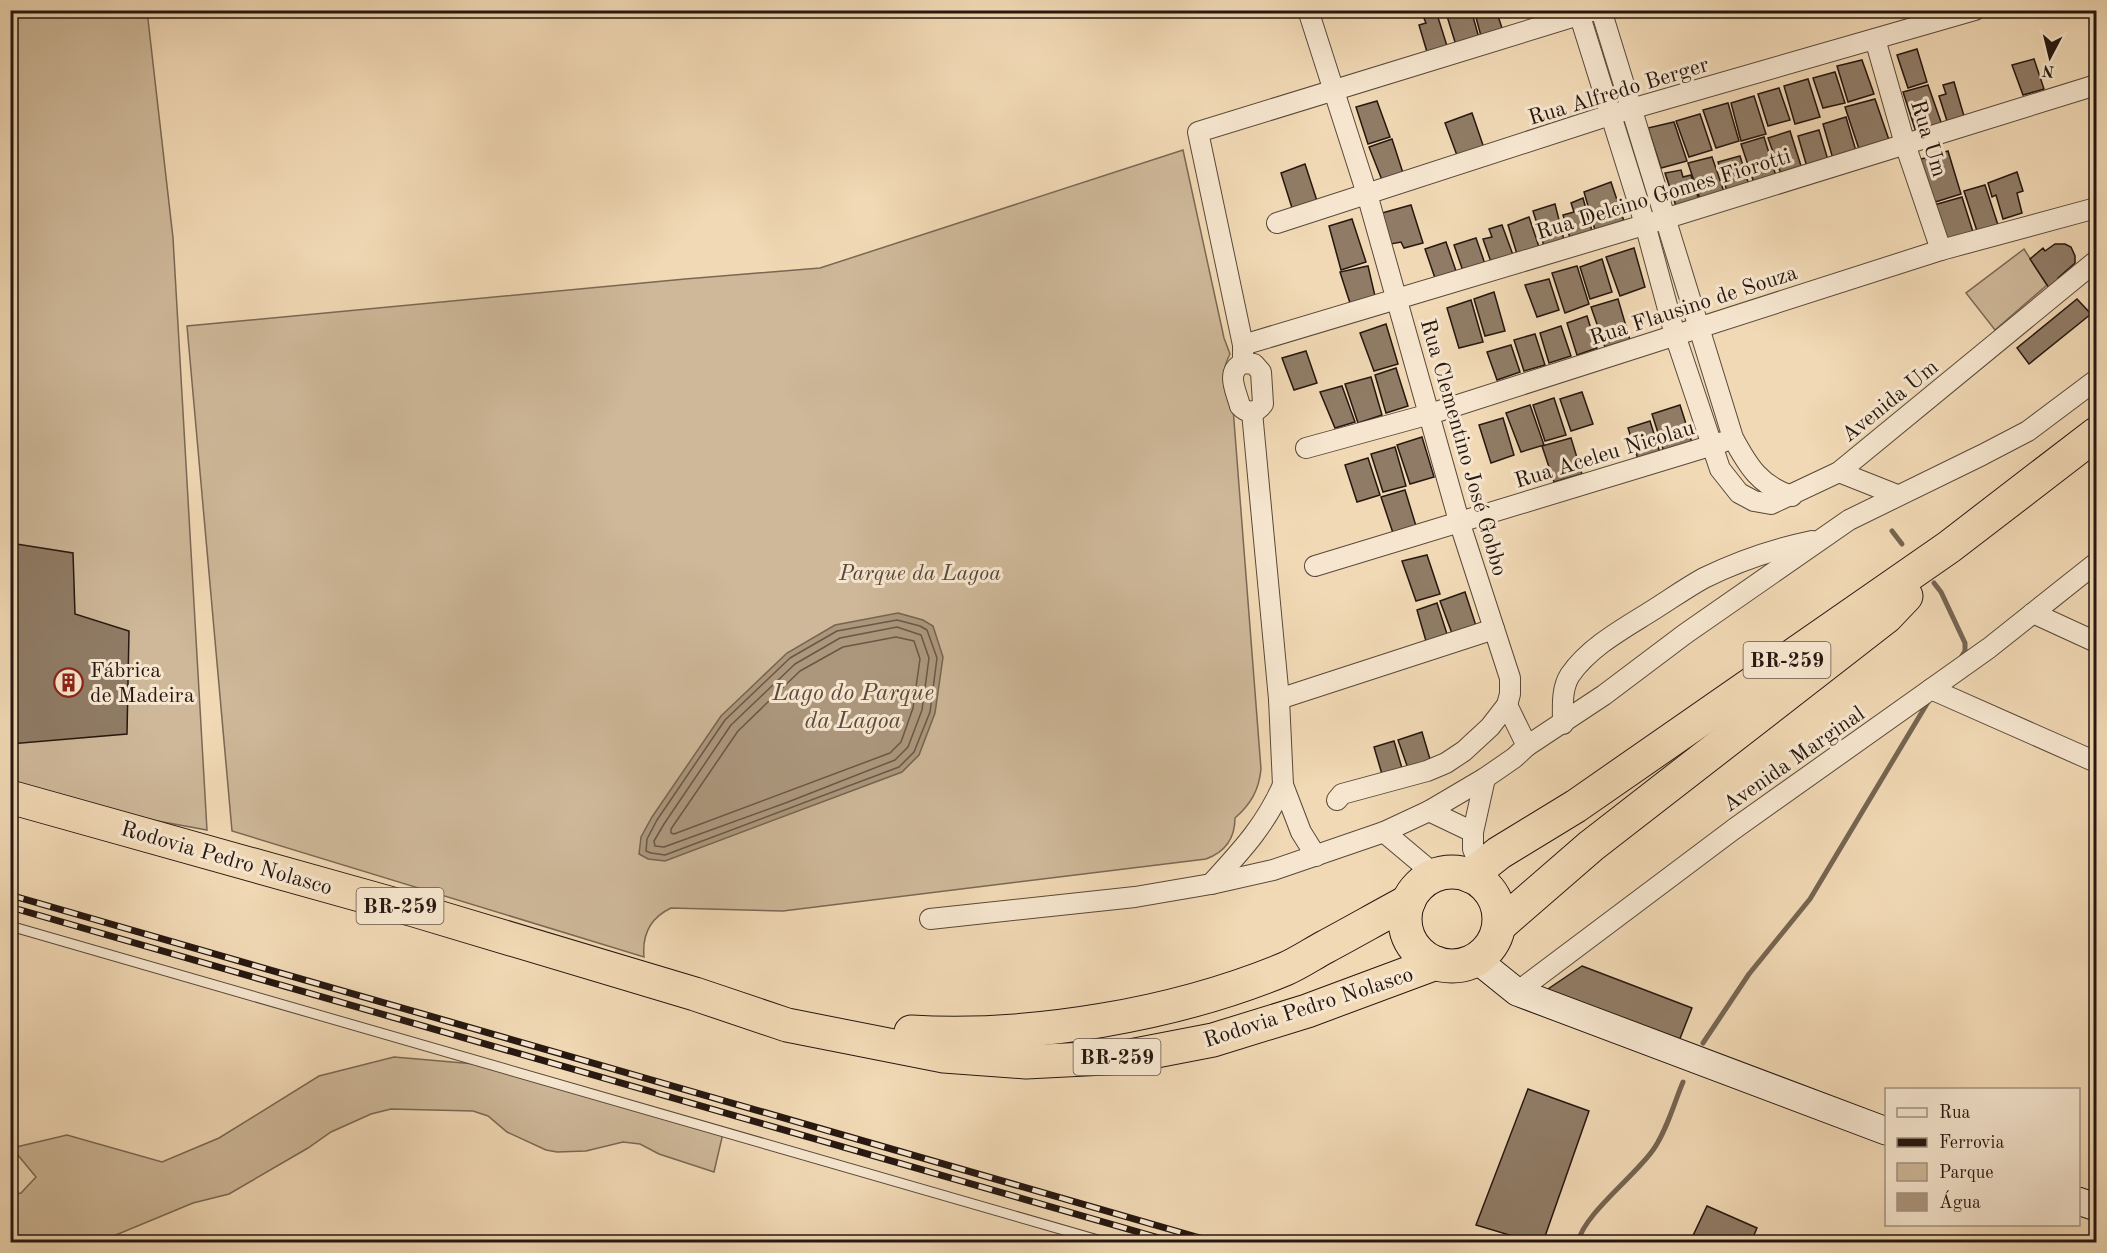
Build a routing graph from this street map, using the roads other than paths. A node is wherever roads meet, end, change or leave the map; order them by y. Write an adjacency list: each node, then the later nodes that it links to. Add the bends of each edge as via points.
1 (1308, 10): 7 (street, Rua Clementino José Gobbo)
2 (1601, 10): 8 (street)
3 (1975, 10): 5 (street, Rua Alfredo Berger)
4 (1584, 12): 7 (street); 9 (street, Avenida Um)
5 (1875, 39): 8 (street, Rua Alfredo Berger); 10 (street, Rua Um)
6 (2097, 85): 10 (street, Rua Delcino Gomes Fiorotti)
7 (1334, 91): 11 (street, Rua Clementino José Gobbo); 21 (street, via 1198,132)
8 (1631, 109): 9 (street, Rua Alfredo Berger); 13 (street)
9 (1610, 115): 11 (street, Rua Alfredo Berger); 15 (street, Avenida Um)
10 (1905, 144): 13 (street, Rua Delcino Gomes Fiorotti); 16 (street, Rua Um)
11 (1367, 194): 14 (street, Rua Alfredo Berger); 18 (street, Rua Clementino José Gobbo)
12 (2097, 208): 16 (street, Rua Flausino de Souza)
13 (1664, 219): 15 (street, Rua Delcino Gomes Fiorotti); 19 (street)
14 (1278, 223)
15 (1644, 224): 18 (street, Rua Delcino Gomes Fiorotti); 20 (street, Avenida Um)
16 (1941, 250): 19 (street, Rua Flausino de Souza)
17 (2097, 261): 29 (street, Avenida Um)
18 (1397, 299): 21 (street, Rua Delcino Gomes Fiorotti); 24 (street, Rua Clementino José Gobbo)
19 (1698, 327): 20 (street, Rua Flausino de Souza); 26 (street)
20 (1675, 335): 24 (street, Rua Flausino de Souza); 27 (street, Avenida Um)
21 (1243, 354): 23 (street, via 1232,375 1240,406); 23 (street, via 1261,372 1263,404)
22 (2097, 380): 30 (street, via 2028,430)
23 (1252, 412): 41 (street)
24 (1430, 414): 28 (street, Rua Flausino de Souza); 32 (street, Rua Clementino José Gobbo)
25 (2097, 434): 34 (highway, BR-259)
26 (1733, 438): 27 (street, Rua Aceleu Nicolau); 31 (street, via 1761,479 1776,491)
27 (1712, 446): 31 (street, Avenida Um, via 1720,469 1739,493 1771,504); 32 (street, Rua Aceleu Nicolau)
28 (1306, 448)
29 (1839, 472): 30 (street); 31 (street, Avenida Um)
30 (1897, 495): 33 (street)
31 (1792, 496)
32 (1459, 522): 36 (street, Rua Aceleu Nicolau); 38 (street, Rua Clementino José Gobbo)
33 (1821, 539): 43 (street); 43 (street, via 1779,548 1702,579 1625,627 1584,658 1569,677)
34 (1949, 547): 54 (highway, BR-259); 59 (highway, BR-259, via 1886,617 1591,846)
35 (2097, 563): 37 (street, Avenida Marginal)
36 (1316, 566)
37 (2033, 614): 39 (street); 40 (street, Avenida Marginal)
38 (1494, 629): 41 (street); 42 (street, Rua Clementino José Gobbo, via 1510,678)
39 (2097, 642)
40 (1931, 689): 45 (street); 63 (street, Avenida Marginal, via 1734,829)
41 (1279, 699): 47 (street)
42 (1508, 705): 44 (street); 49 (street, via 1490,727 1446,763 1342,794)
43 (1563, 724): 44 (street)
44 (1527, 746): 46 (street)
45 (2097, 762)
46 (1485, 778): 50 (street); 52 (street)
47 (1283, 784): 53 (street, via 1301,832); 56 (street, via 1262,826)
48 (10, 797): 64 (highway, Rodovia Pedro Nolasco / BR-259, via 414,910)
49 (1337, 800)
50 (1429, 811): 51 (street); 52 (street)
51 (1384, 832): 53 (street); 55 (street)
52 (1473, 832): 54 (street)
53 (1316, 856): 56 (street)
54 (1476, 872): 55 (highway); 59 (highway, via 1497,901)
55 (1434, 874): 57 (highway, via 1414,889)
56 (1212, 884): 58 (street, via 1135,897)
57 (1409, 901): 62 (highway, via 1404,912 1407,937 1422,957); 64 (highway, Rodovia Pedro Nolasco / BR-259, via 1287,968 1200,1000 1121,1017 1025,1031 943,1034)
58 (930, 919)
59 (1500, 925): 61 (highway, via 1490,949)
60 (10, 926): 68 (lane)
61 (1476, 959): 62 (highway, via 1470,964 1445,967); 63 (street)
62 (1436, 963): 64 (highway, Rodovia Pedro Nolasco / BR-259, via 1213,1040 1125,1057 1026,1062 944,1056)
63 (1517, 992): 65 (street)
64 (787, 1024)
65 (1885, 1130)
66 (2080, 1201): 67 (street)
67 (2097, 1207)
68 (1105, 1242)

